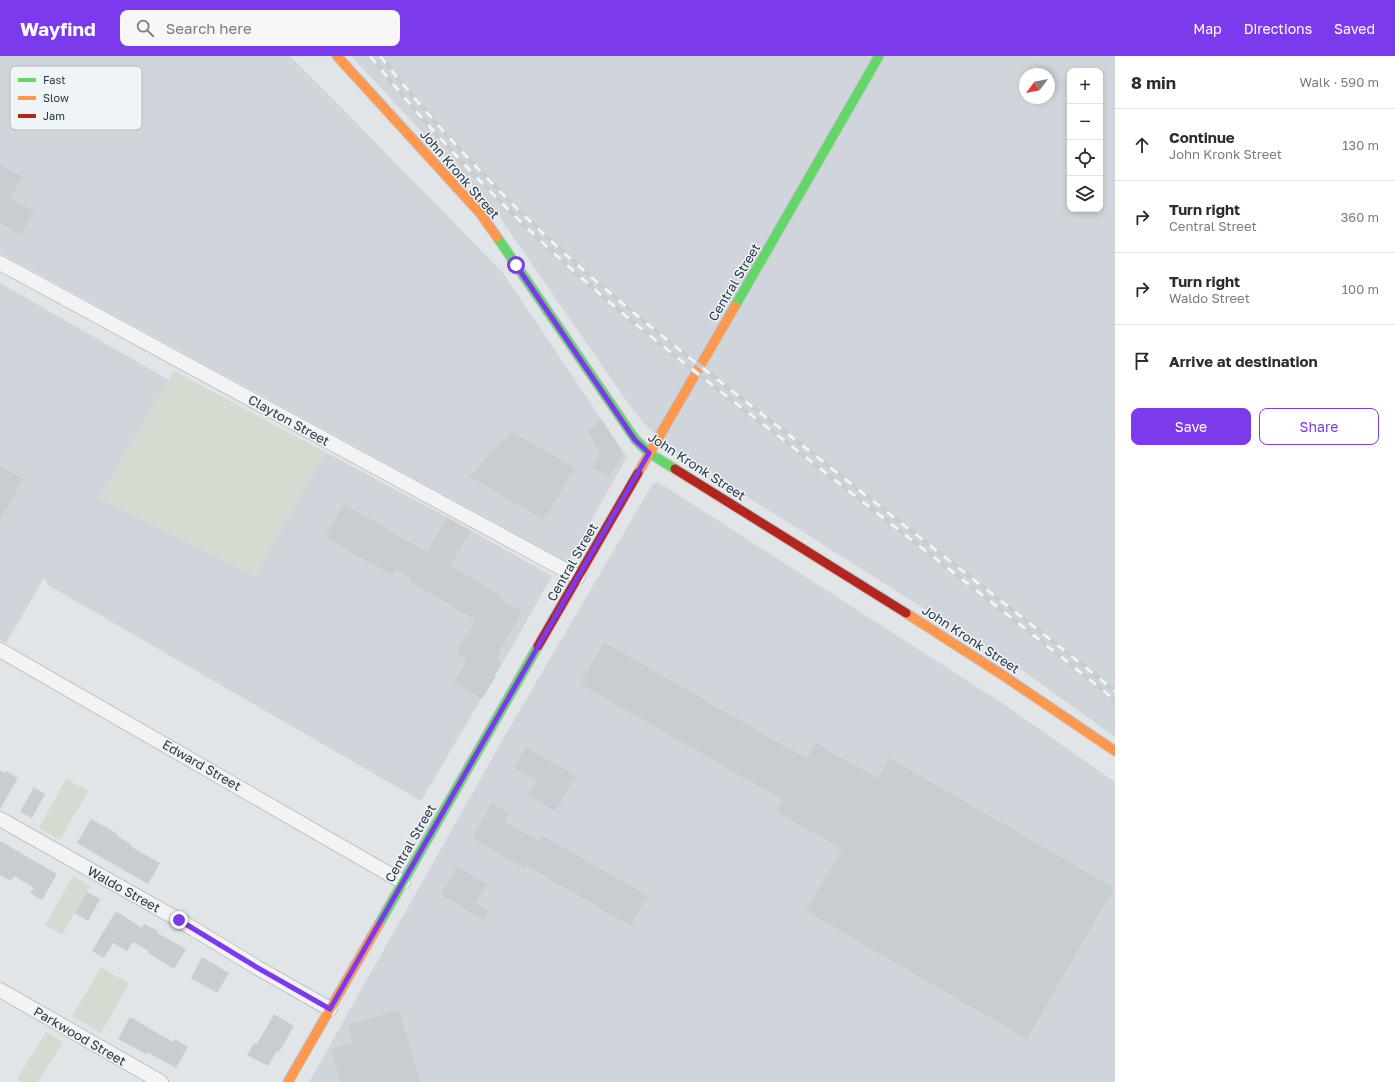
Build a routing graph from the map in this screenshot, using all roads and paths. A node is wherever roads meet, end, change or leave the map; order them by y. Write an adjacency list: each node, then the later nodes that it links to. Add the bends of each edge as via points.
1 (337, 56): 4 (street, John Kronk Street, via 480,213 635,440)
2 (879, 56): 4 (street, Central Street)
3 (0, 263): 5 (street, Clayton Street)
4 (649, 453): 5 (street, Central Street); 7 (street, John Kronk Street, via 952,642 1044,701)
5 (578, 577): 9 (street, Central Street)
6 (0, 650): 9 (street, Edward Street)
7 (1115, 751)
8 (0, 819): 11 (street, Waldo Street)
9 (403, 882): 11 (street, Central Street)
10 (0, 990): 12 (street, Parkwood Street)
11 (330, 1009): 13 (street, Central Street)
12 (161, 1082)
13 (288, 1082)

